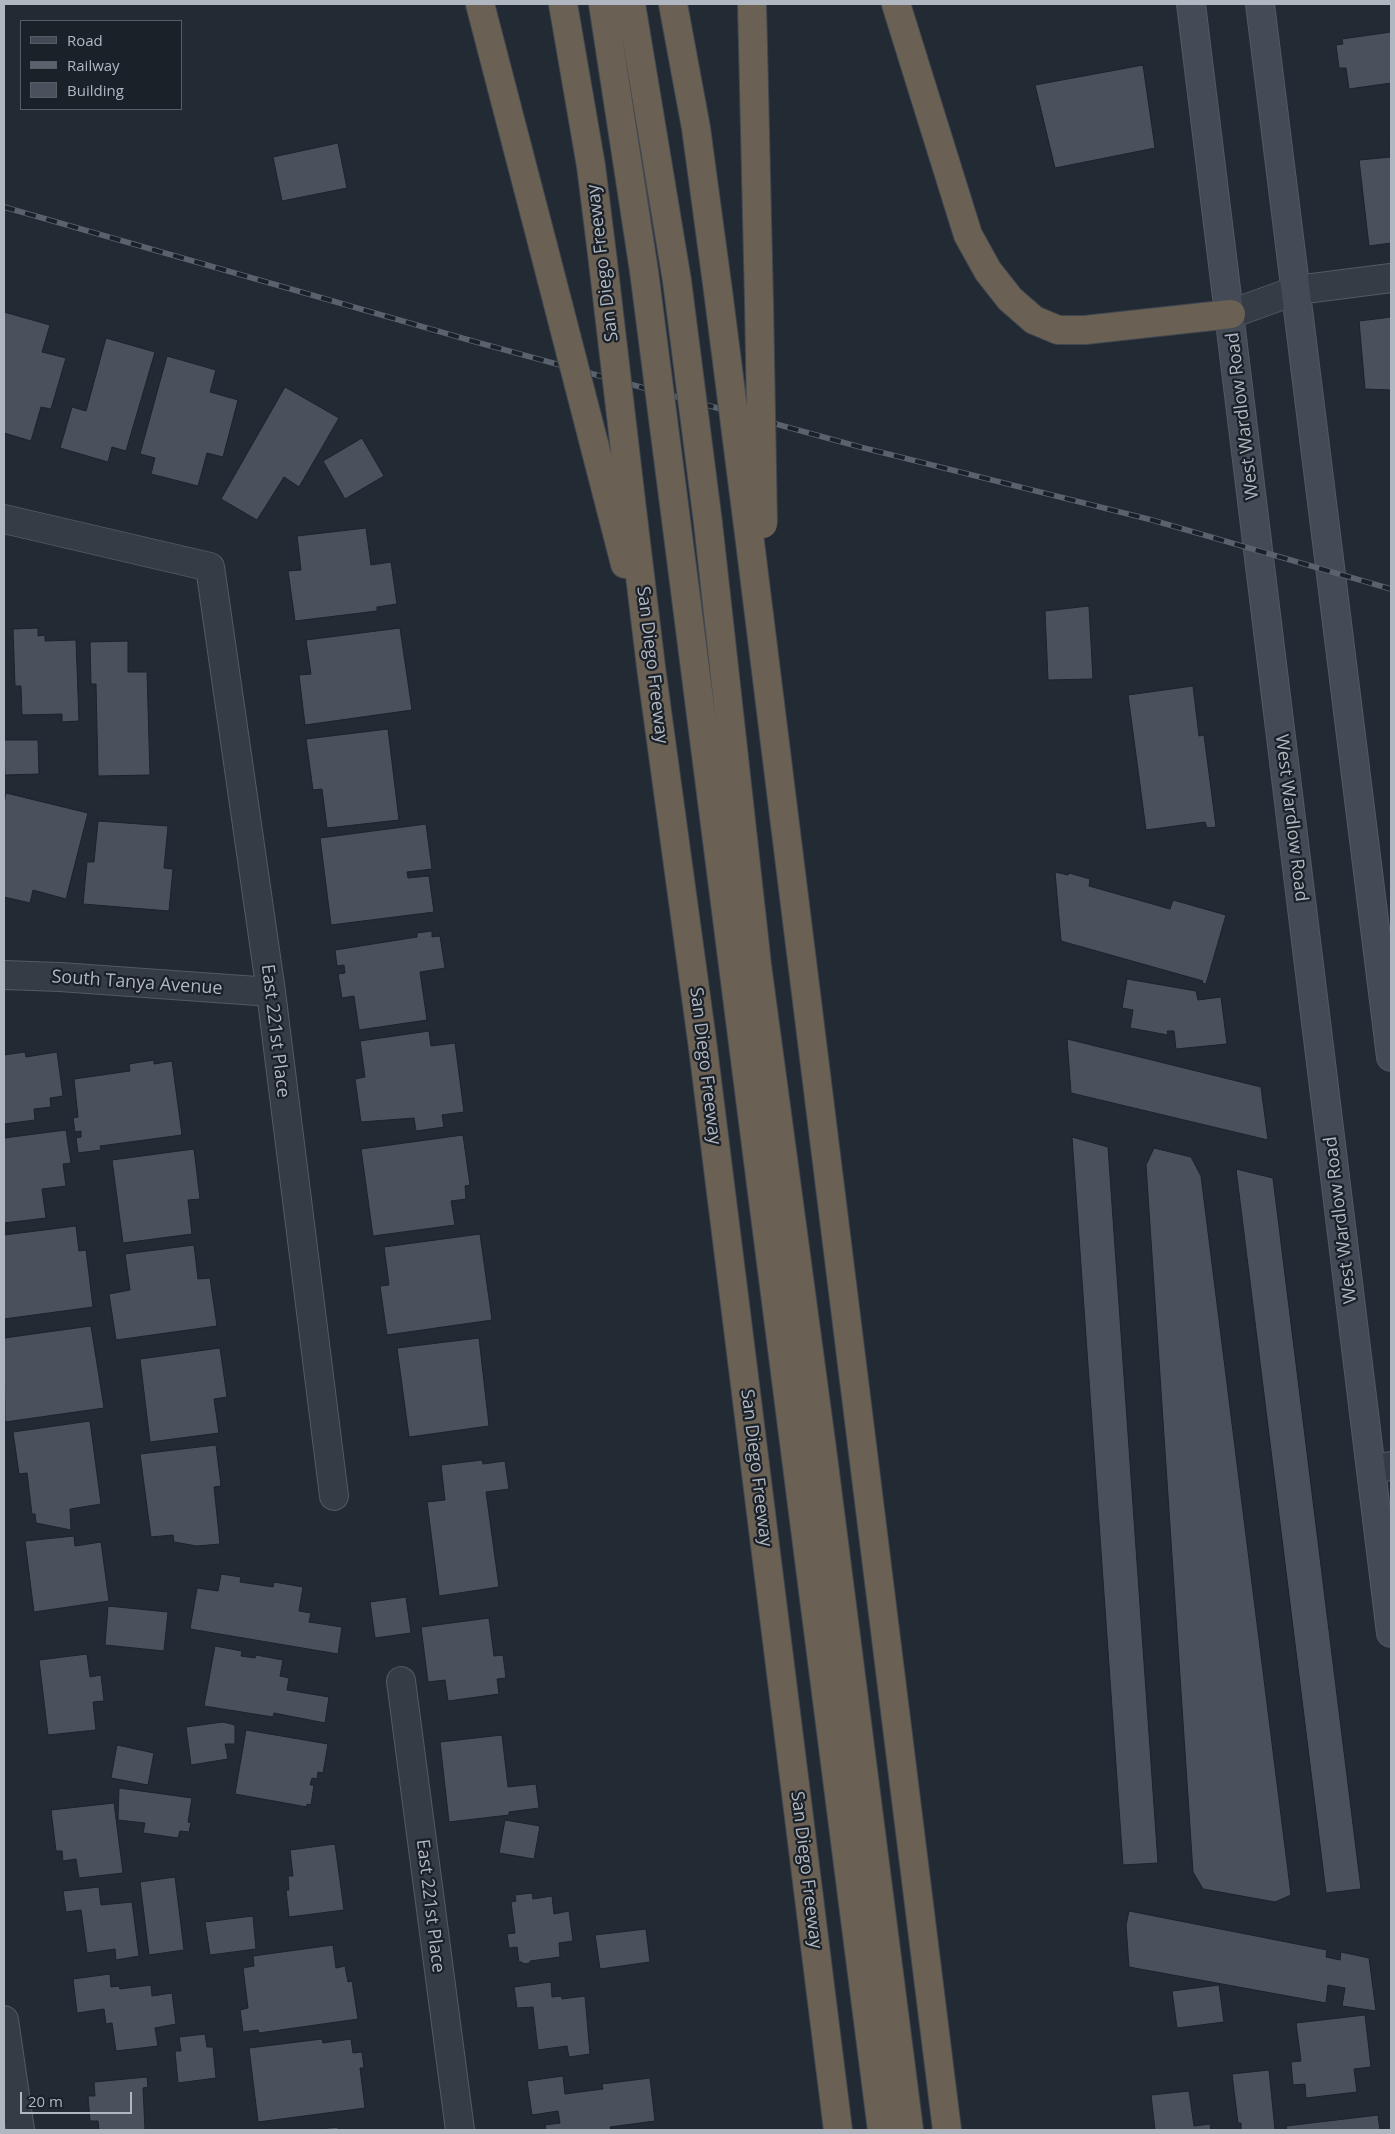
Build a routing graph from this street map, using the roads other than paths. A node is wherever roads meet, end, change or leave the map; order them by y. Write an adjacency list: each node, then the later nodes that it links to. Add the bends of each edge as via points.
1 (480, 4): 13 (highway, bridge, via 543,246)
2 (563, 4): 13 (highway, San Diego Freeway, bridge, via 591,166 603,262)
3 (603, 4): 27 (highway, bridge, via 644,271)
4 (631, 4): 28 (highway, bridge, via 677,282 708,523 757,965)
5 (672, 4): 15 (highway, bridge, via 696,128)
6 (752, 4): 15 (highway, bridge, via 759,302)
7 (896, 4): 12 (highway, via 968,235 988,271 1010,299 1034,320 1058,330)
8 (1191, 4): 12 (main road, West Wardlow Road)
9 (1260, 4): 11 (main road)
10 (1391, 278): 11 (street)
11 (1297, 290): 12 (street); 18 (main road)
12 (1231, 314): 19 (main road, West Wardlow Road)
13 (619, 497): 26 (highway, San Diego Freeway, via 651,667 704,1058)
14 (4, 519): 17 (street, East 221st Place, via 210,567)
15 (756, 536): 29 (highway, via 766,660)
16 (4, 975): 17 (street, South Tanya Avenue, via 60,976)
17 (271, 992): 20 (street, East 221st Place)
18 (1391, 1057)
19 (1381, 1468): 21 (main road, West Wardlow Road)
20 (334, 1496)
21 (1391, 1633)
22 (401, 1681): 25 (street, East 221st Place)
23 (4, 2020): 24 (street)
24 (20, 2130)
25 (460, 2130)
26 (838, 2130)
27 (882, 2130)
28 (909, 2130)
29 (947, 2130)

